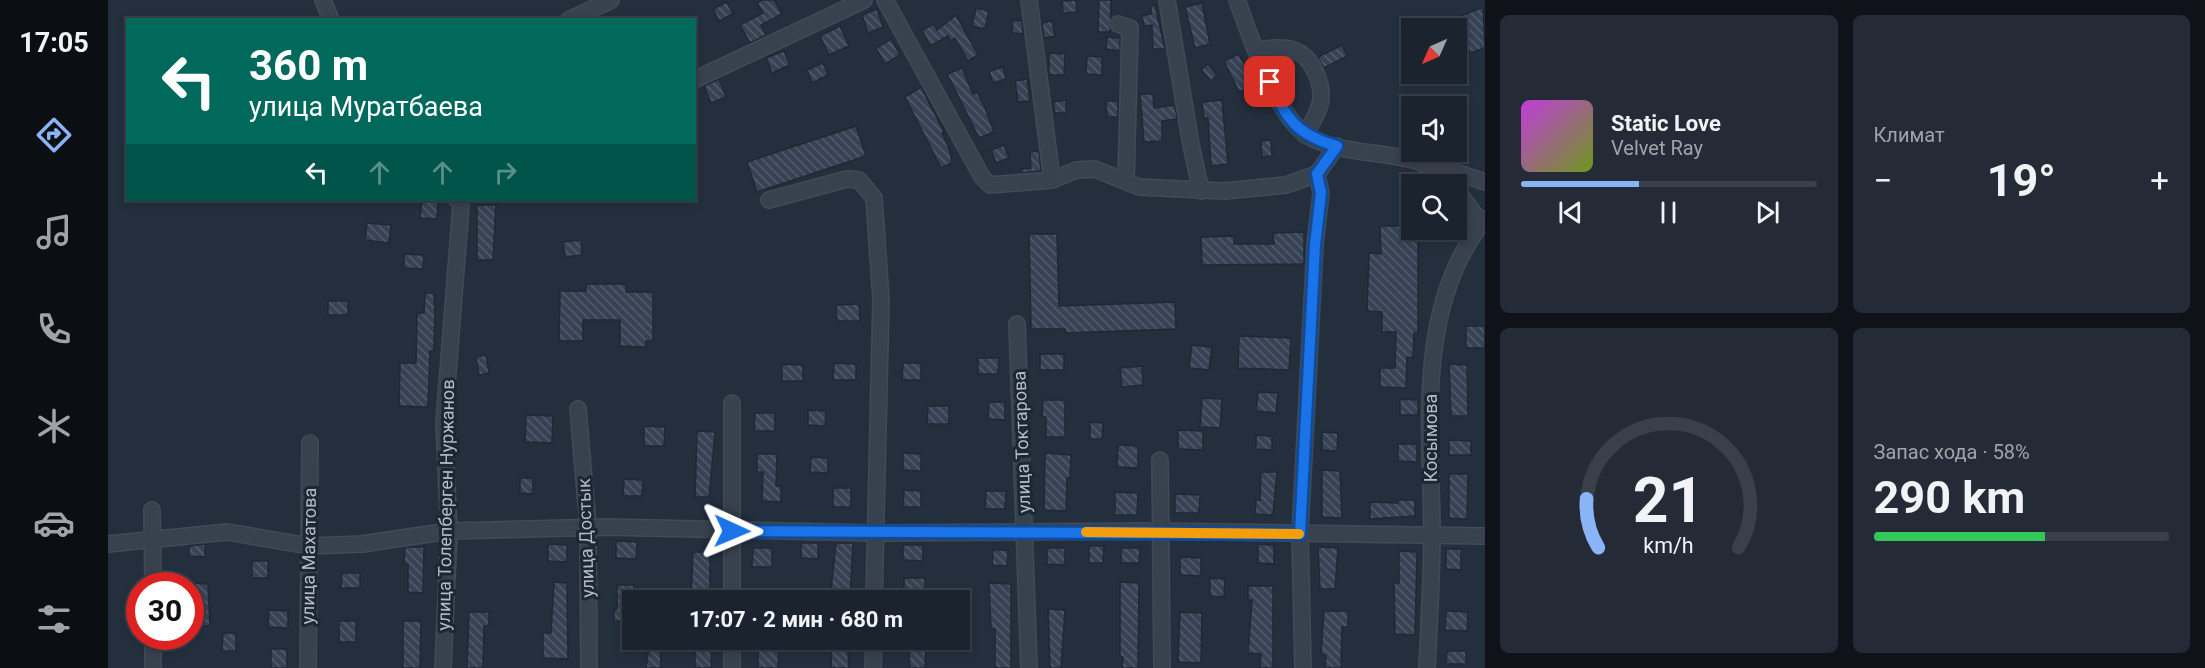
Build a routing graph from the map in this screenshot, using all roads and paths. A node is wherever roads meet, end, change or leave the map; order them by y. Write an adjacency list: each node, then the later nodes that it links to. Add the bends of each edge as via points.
1 (323, 0): 8 (street)
2 (611, 0): 9 (street)
3 (864, 0): 12 (street)
4 (885, 0): 18 (street, via 982,177 990,185)
5 (1029, 0): 18 (street)
6 (1167, 0): 21 (street)
7 (1237, 0): 11 (street)
8 (330, 18)
9 (573, 18)
10 (1118, 24): 19 (street, via 1130,28)
11 (1256, 50): 13 (street, via 1277,99); 13 (street, via 1289,49 1302,52 1310,60 1323,89 1319,109)
12 (696, 79)
13 (1305, 135): 14 (street)
14 (1337, 146): 15 (street); 16 (street)
15 (1437, 167): 17 (street); 20 (street)
16 (1317, 174): 21 (street, via 1272,187); 38 (street, via 1321,193)
17 (1444, 174)
18 (1052, 180): 19 (street, via 1077,170 1095,170)
19 (1126, 181): 21 (street, via 1139,187)
20 (1485, 182)
21 (1201, 191)
22 (769, 200): 36 (street, via 847,179 859,180 871,192 878,233 881,299)
23 (458, 201): 33 (street, улица Толепберген Нуржанов, via 444,423)
24 (1467, 202): 25 (street)
25 (1483, 221): 39 (street, Косымова, via 1459,260 1434,341)
26 (1017, 324): 37 (street, улица Токтарова)
27 (732, 404): 34 (street)
28 (578, 409): 32 (street, улица Достык)
29 (310, 444): 43 (street, улица Махатова)
30 (1160, 460): 35 (street)
31 (152, 510): 41 (street)
32 (588, 527): 33 (street); 34 (street); 53 (street, улица Достык)
33 (449, 531): 43 (street); 52 (street, улица Толепберген Нуржанов)
34 (732, 531): 36 (street); 45 (street)
35 (1160, 531): 37 (street); 38 (street); 57 (street)
36 (875, 533): 37 (street); 46 (street)
37 (1025, 533): 56 (street, улица Токтарова)
38 (1300, 534): 39 (street); 58 (street)
39 (1432, 534): 40 (street); 59 (street, Косымова)
40 (1485, 536)
41 (152, 542): 42 (street); 43 (street, via 226,532); 44 (street)
42 (108, 544)
43 (309, 546): 51 (street, улица Махатова)
44 (153, 572)
45 (732, 590)
46 (874, 590)
47 (153, 650): 50 (street)
48 (732, 650): 54 (street)
49 (873, 650): 55 (street)
50 (153, 668)
51 (308, 668)
52 (443, 668)
53 (590, 668)
54 (732, 668)
55 (873, 668)
56 (1029, 668)
57 (1162, 668)
58 (1303, 668)
59 (1427, 668)

